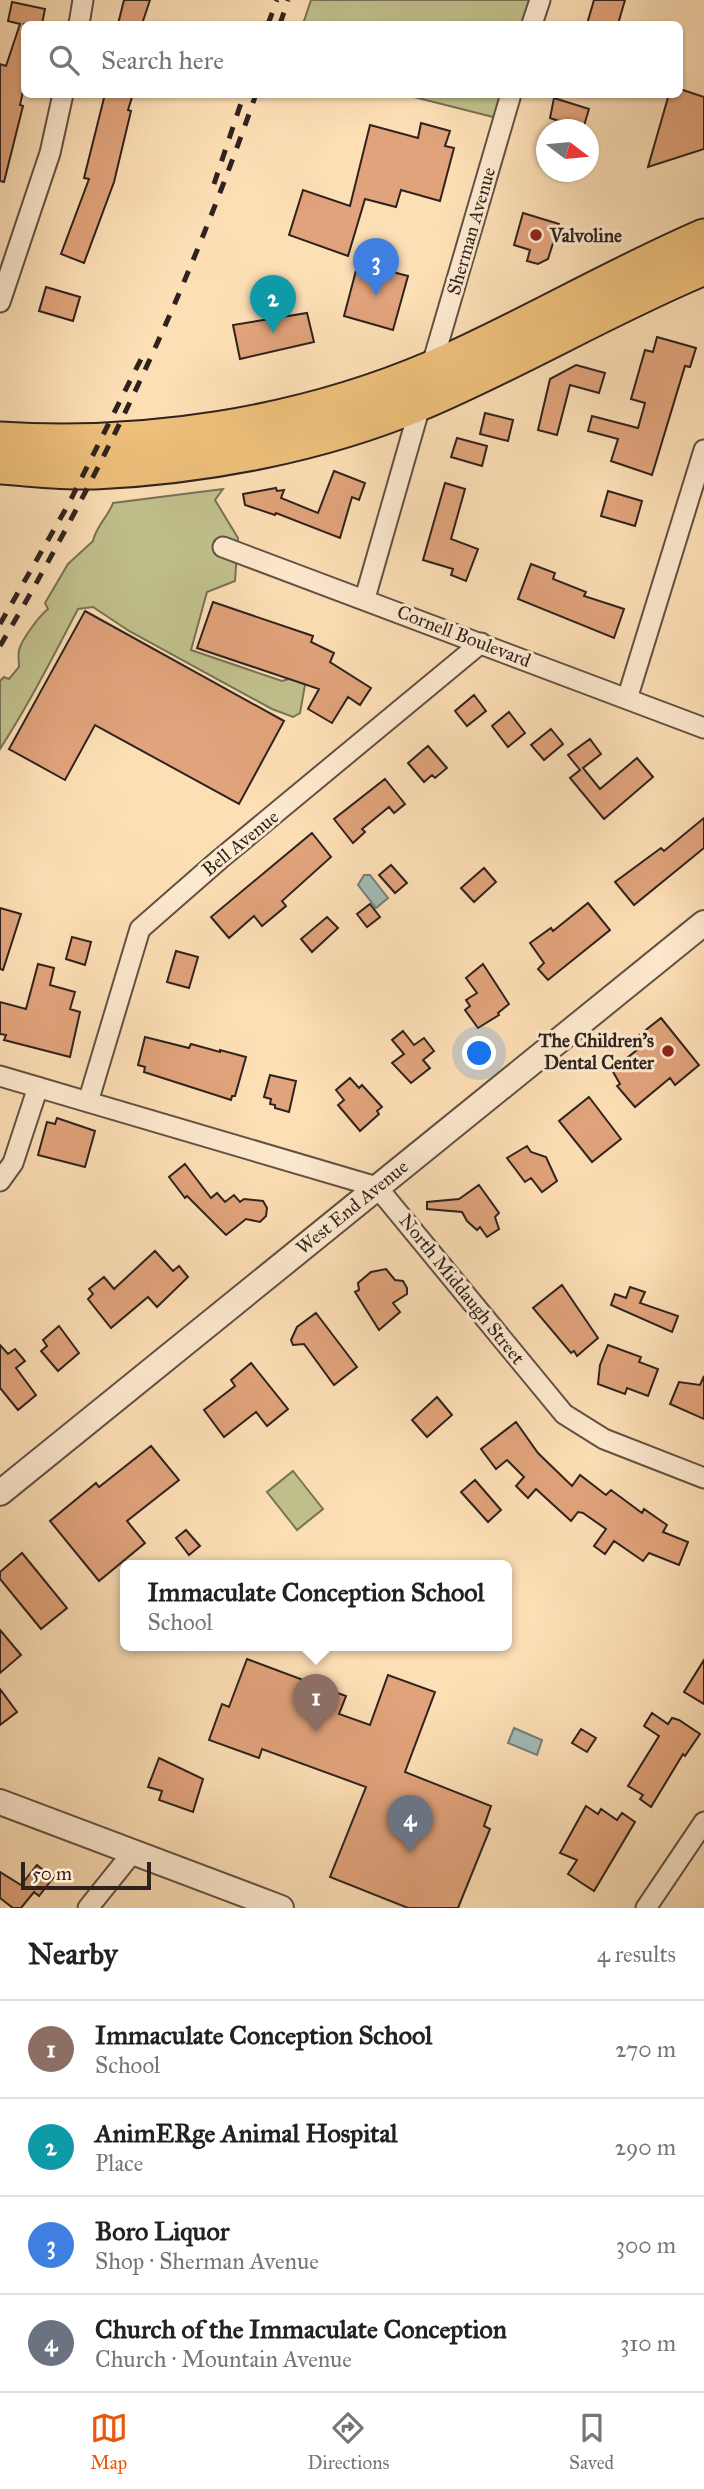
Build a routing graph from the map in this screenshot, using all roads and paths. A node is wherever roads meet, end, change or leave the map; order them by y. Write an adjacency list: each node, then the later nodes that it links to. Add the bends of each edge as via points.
1 (83, 0): 3 (street)
2 (540, 0): 4 (street)
3 (80, 21)
4 (533, 21)
5 (62, 98): 9 (street, via 50,153)
6 (510, 98): 10 (street, Sherman Avenue)
7 (704, 236): 10 (highway)
8 (704, 268): 11 (highway)
9 (0, 302)
10 (431, 368): 12 (highway, via 320,406 208,430 108,440)
11 (421, 403): 14 (highway, via 323,435 224,457 94,472); 16 (street)
12 (0, 439)
13 (704, 450): 18 (street)
14 (0, 467)
15 (223, 547): 16 (street, Cornell Boulevard)
16 (365, 598): 17 (street, Cornell Boulevard)
17 (481, 643): 18 (street, Cornell Boulevard); 23 (street, Bell Avenue, via 140,929)
18 (627, 699): 19 (street, Cornell Boulevard)
19 (704, 729)
20 (704, 923): 25 (street, West End Avenue)
21 (0, 1076): 22 (street)
22 (38, 1087): 23 (street); 24 (street, via 13,1163)
23 (88, 1102): 25 (street)
24 (0, 1181)
25 (377, 1187): 26 (street, North Middaugh Street, via 564,1414 604,1439); 27 (street, West End Avenue)
26 (704, 1478)
27 (0, 1493)
28 (0, 1802): 30 (street)
29 (704, 1822): 33 (street)
30 (133, 1852): 31 (street); 32 (street)
31 (88, 1908)
32 (281, 1908)
33 (646, 1908)

